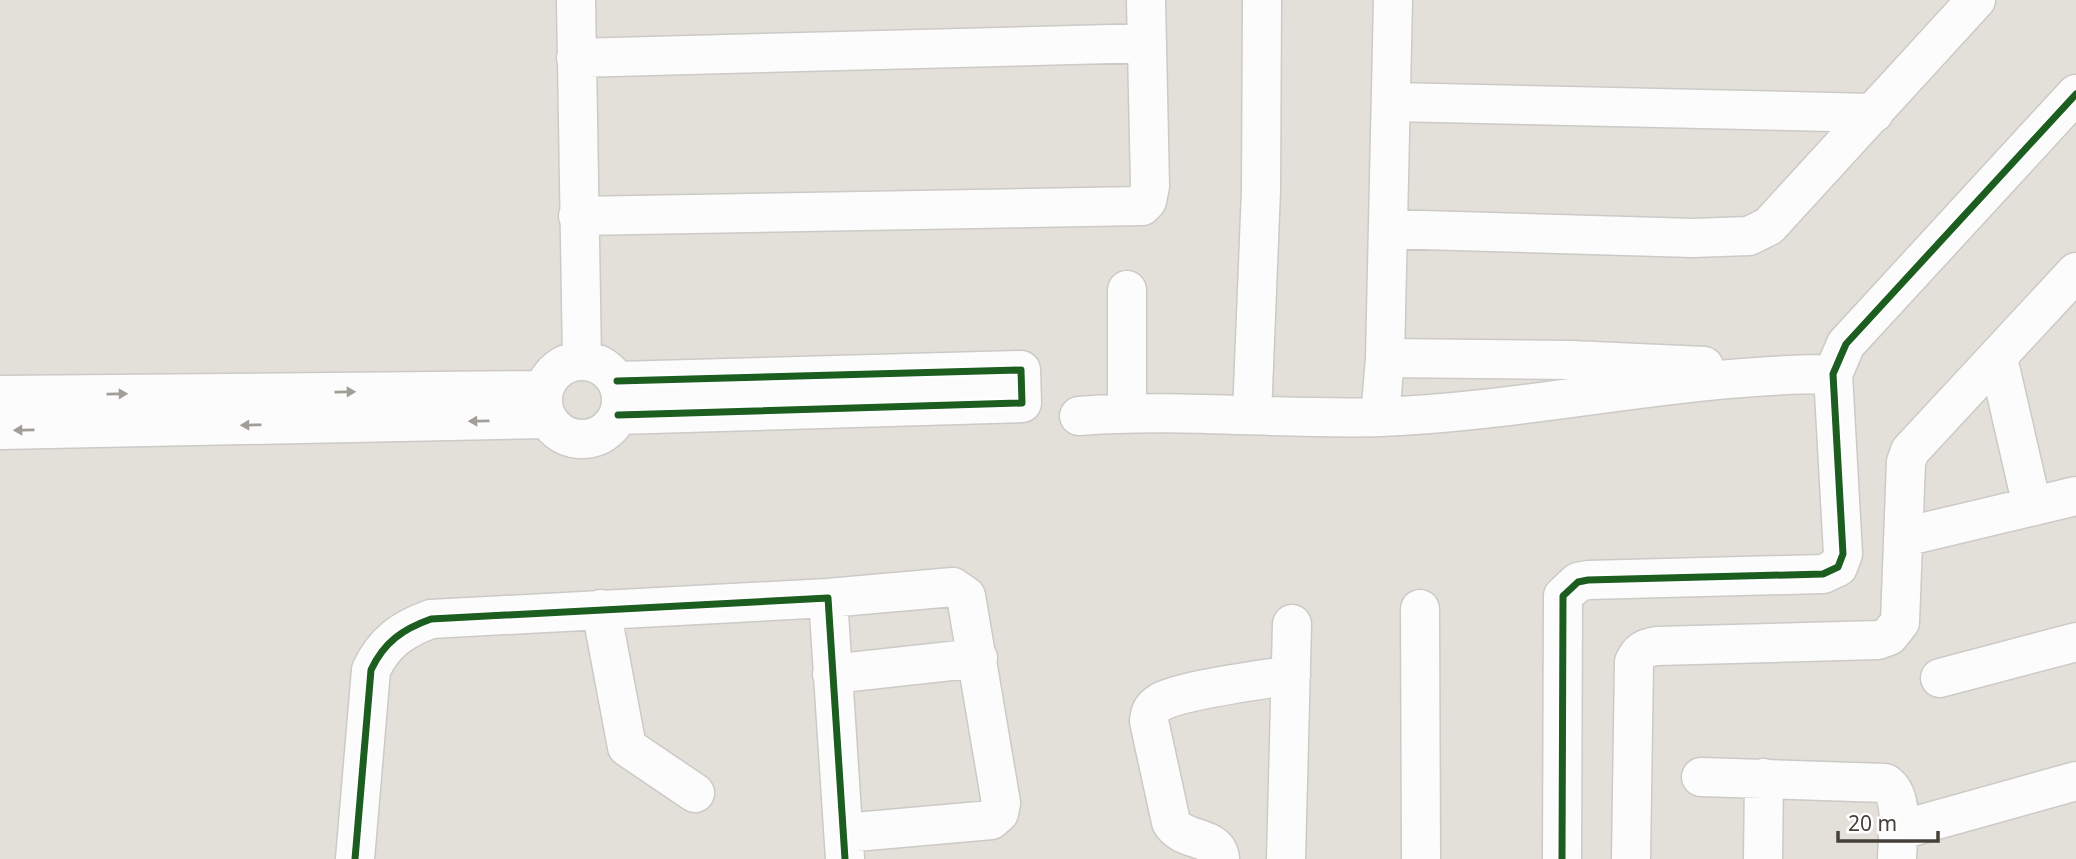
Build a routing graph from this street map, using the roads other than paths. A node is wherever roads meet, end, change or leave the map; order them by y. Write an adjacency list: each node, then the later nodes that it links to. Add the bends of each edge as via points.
1 (576, 0): 7 (street)
2 (1146, 0): 6 (street)
3 (1262, 0): 24 (street, via 1261,190)
4 (1393, 0): 9 (street)
5 (1976, 0): 10 (street)
6 (1147, 43): 7 (street); 11 (street, via 1150,193 1142,205)
7 (576, 58): 11 (street)
8 (2076, 94): 19 (street, via 1846,344)
9 (1392, 102): 10 (street); 12 (street)
10 (1874, 113): 12 (street, via 1769,226 1749,236)
11 (579, 216): 17 (street)
12 (1388, 229): 15 (street)
13 (2076, 272): 16 (street)
14 (1127, 290): 23 (street)
15 (1385, 358): 18 (street, via 1695,364); 26 (street)
16 (1998, 358): 29 (street); 30 (street, via 1910,451)
17 (582, 360): 21 (street, via 608,369); 22 (street, via 556,369)
18 (1768, 374): 19 (street); 26 (street, via 1591,398)
19 (1833, 374): 50 (street, via 1843,554 1833,572 1588,580 1578,582 1563,596)
20 (0, 395): 22 (street, one-way to 22)
21 (617, 398): 21 (street, via 1021,370 1022,403); 22 (street, via 608,430 582,440 568,437)
22 (545, 405): 27 (street, one-way to 27)
23 (1127, 412): 24 (street); 25 (street)
24 (1252, 415): 26 (street)
25 (1079, 416)
26 (1380, 417)
27 (0, 430)
28 (2076, 496): 29 (street)
29 (2032, 506): 30 (street)
30 (1904, 537): 51 (street, via 1900,622 1889,636 1878,640 1657,646 1637,654)
31 (828, 598): 33 (street); 36 (street, via 953,587 968,601); 37 (street)
32 (1420, 608): 49 (street)
33 (601, 609): 43 (street, via 627,747); 46 (street, via 431,619 408,627 380,652 371,670)
34 (1292, 624): 38 (street)
35 (2076, 642): 39 (street)
36 (978, 659): 37 (street); 45 (street, via 999,787 999,813 991,820)
37 (832, 674): 45 (street)
38 (1291, 675): 47 (street, via 1177,696 1151,711 1149,721 1171,822 1181,834 1211,843); 48 (street)
39 (1940, 678)
40 (1701, 777): 41 (street)
41 (1764, 778): 44 (street, via 1885,783 1898,803); 52 (street)
42 (2076, 781): 44 (street)
43 (695, 793)
44 (1897, 845)
45 (844, 846)
46 (355, 859)
47 (1220, 859)
48 (1286, 859)
49 (1421, 859)
50 (1562, 859)
51 (1631, 859)
52 (1763, 859)

